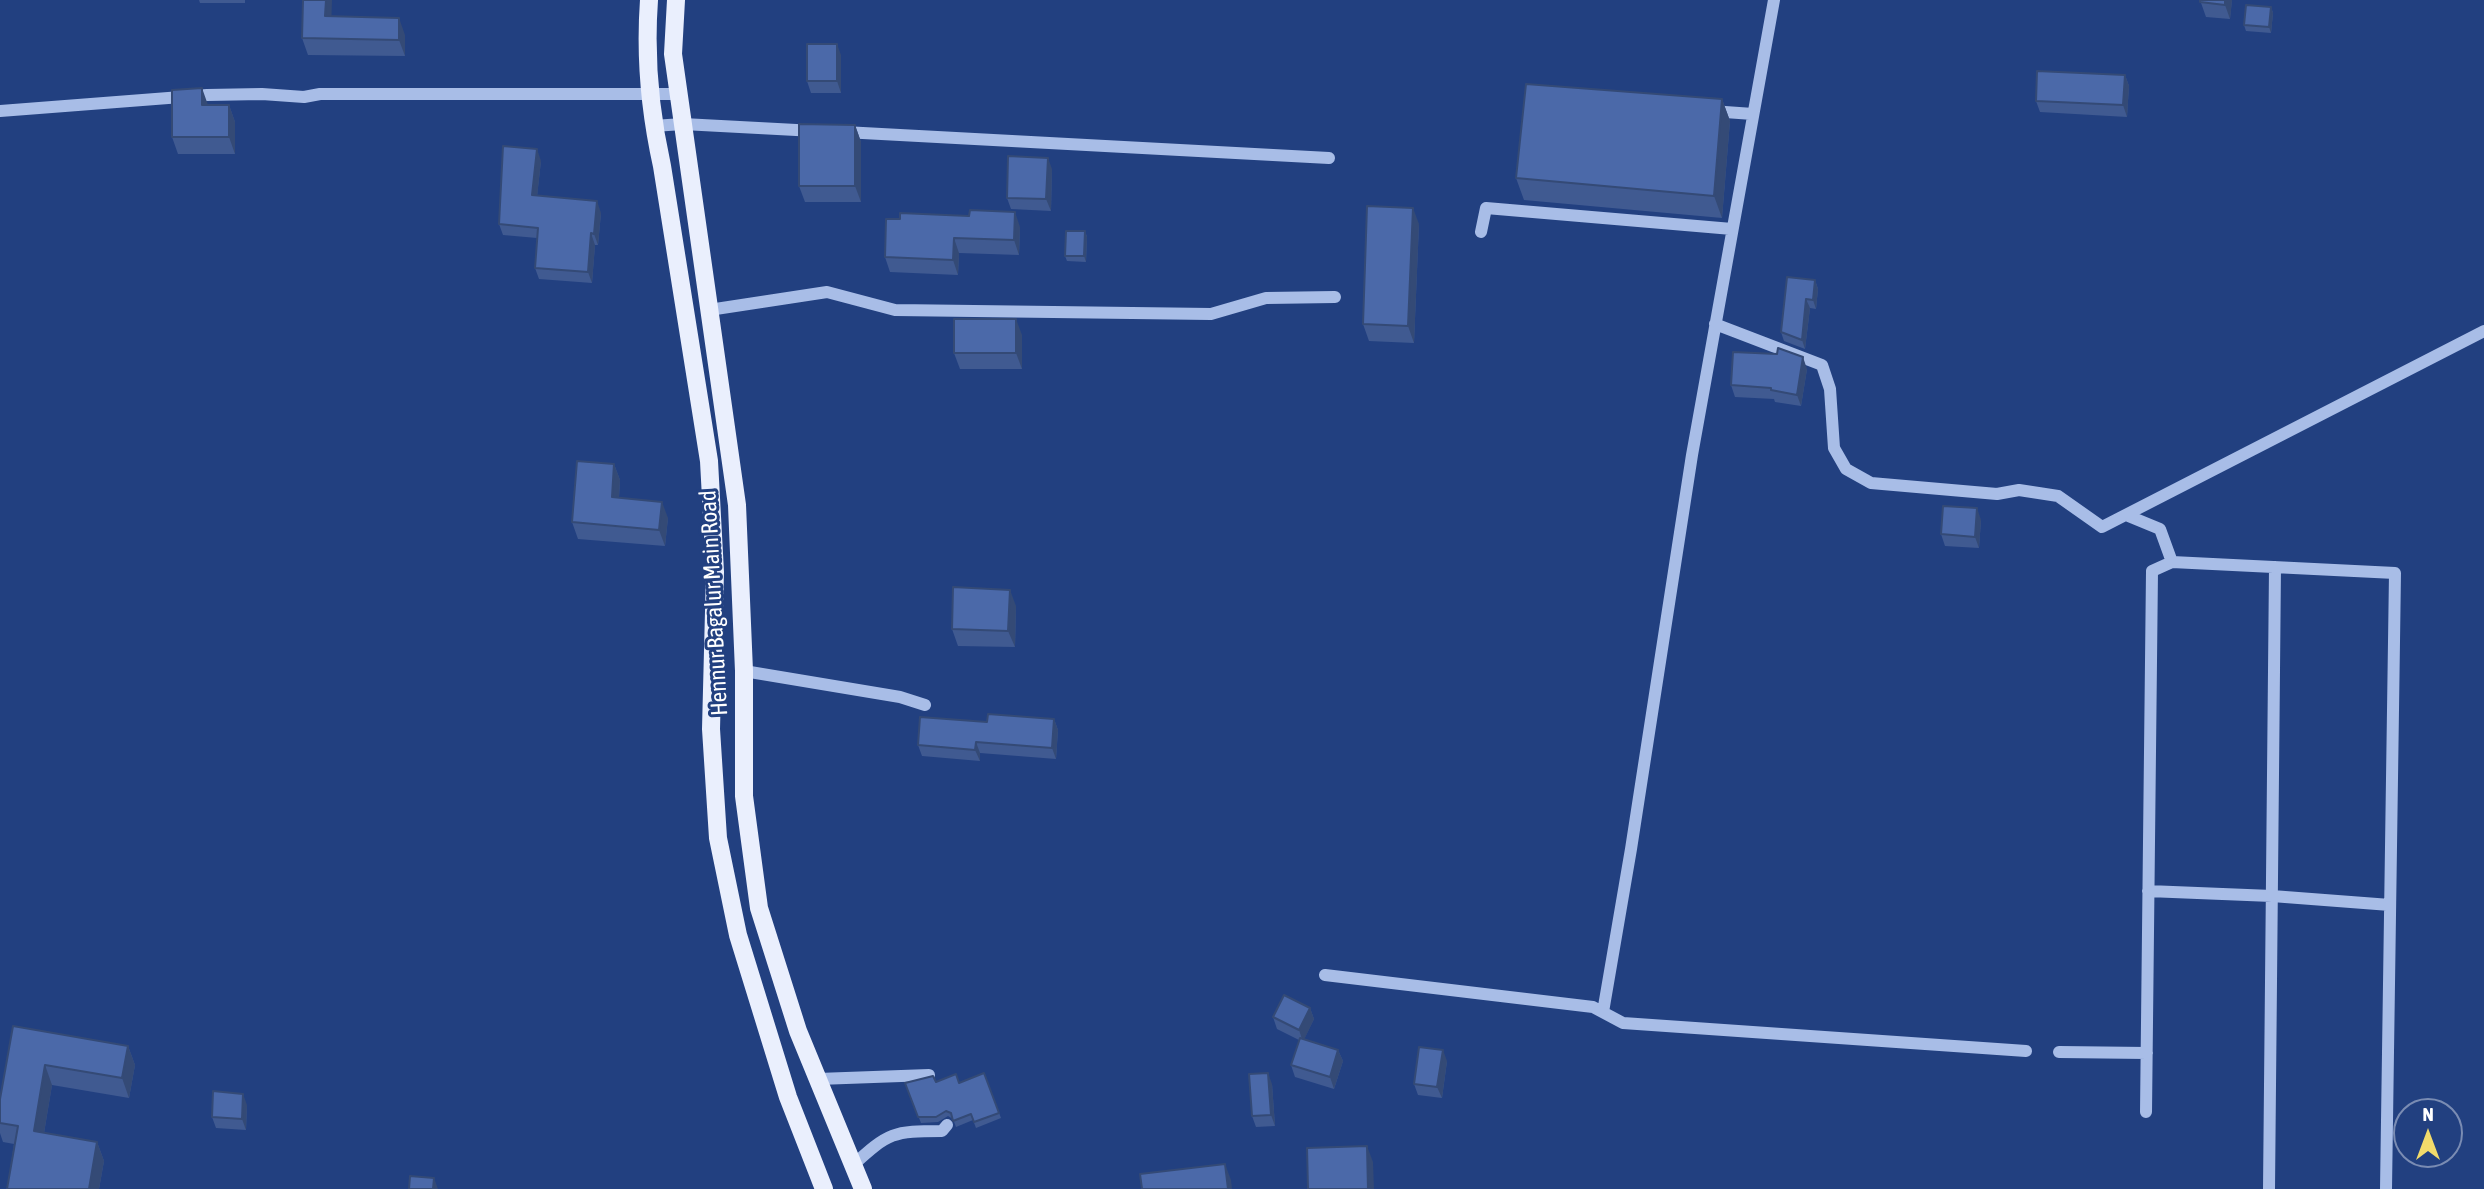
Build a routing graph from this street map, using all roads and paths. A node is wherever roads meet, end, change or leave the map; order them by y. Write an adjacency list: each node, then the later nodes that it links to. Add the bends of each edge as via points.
1 (649, 0): 4 (main road, Hennur Bagalur Main Road)
2 (676, 0): 5 (main road, Hennur Bagalur Main Road, via 673,54)
3 (1774, 0): 8 (street)
4 (650, 94): 5 (street); 7 (street, via 221,95); 10 (main road, Hennur Bagalur Main Road)
5 (679, 94): 9 (main road, Hennur Bagalur Main Road)
6 (1700, 110): 8 (street)
7 (0, 111)
8 (1753, 114): 12 (street)
9 (683, 124): 10 (street); 11 (street); 15 (main road, Hennur Bagalur Main Road)
10 (653, 126): 36 (main road, Hennur Bagalur Main Road, via 709,461 715,572 711,729 718,838 737,935 788,1097)
11 (1329, 158)
12 (1732, 229): 13 (street, via 1485,209); 16 (street)
13 (1481, 232)
14 (1335, 297): 15 (street, via 1266,298 1211,314 895,310 827,292)
15 (709, 310): 21 (main road, Hennur Bagalur Main Road, via 737,505)
16 (1716, 324): 18 (street, via 1822,365 1830,389 1834,448 1846,469 1871,483 2058,496 2102,527); 27 (street)
17 (2484, 331): 18 (street)
18 (2126, 515): 19 (street, via 2160,529)
19 (2172, 562): 20 (street); 23 (street, via 2152,571)
20 (2275, 567): 24 (street); 25 (street, via 2395,573)
21 (744, 671): 22 (street); 32 (main road, Hennur Bagalur Main Road, via 744,796 759,908)
22 (925, 705)
23 (2148, 891): 24 (street); 30 (street)
24 (2272, 896): 25 (street); 38 (street)
25 (2390, 905): 39 (street)
26 (1325, 975): 27 (street, via 1573,1004)
27 (1603, 1012): 28 (street, via 1623,1023)
28 (2026, 1051)
29 (2059, 1052): 30 (street)
30 (2147, 1053): 33 (street)
31 (929, 1075): 32 (street)
32 (817, 1079): 35 (main road, Hennur Bagalur Main Road)
33 (2146, 1112)
34 (947, 1125): 35 (street, via 942,1131 890,1135)
35 (852, 1166): 37 (main road, Hennur Bagalur Main Road)
36 (824, 1189)
37 (863, 1189)
38 (2269, 1189)
39 (2386, 1189)

